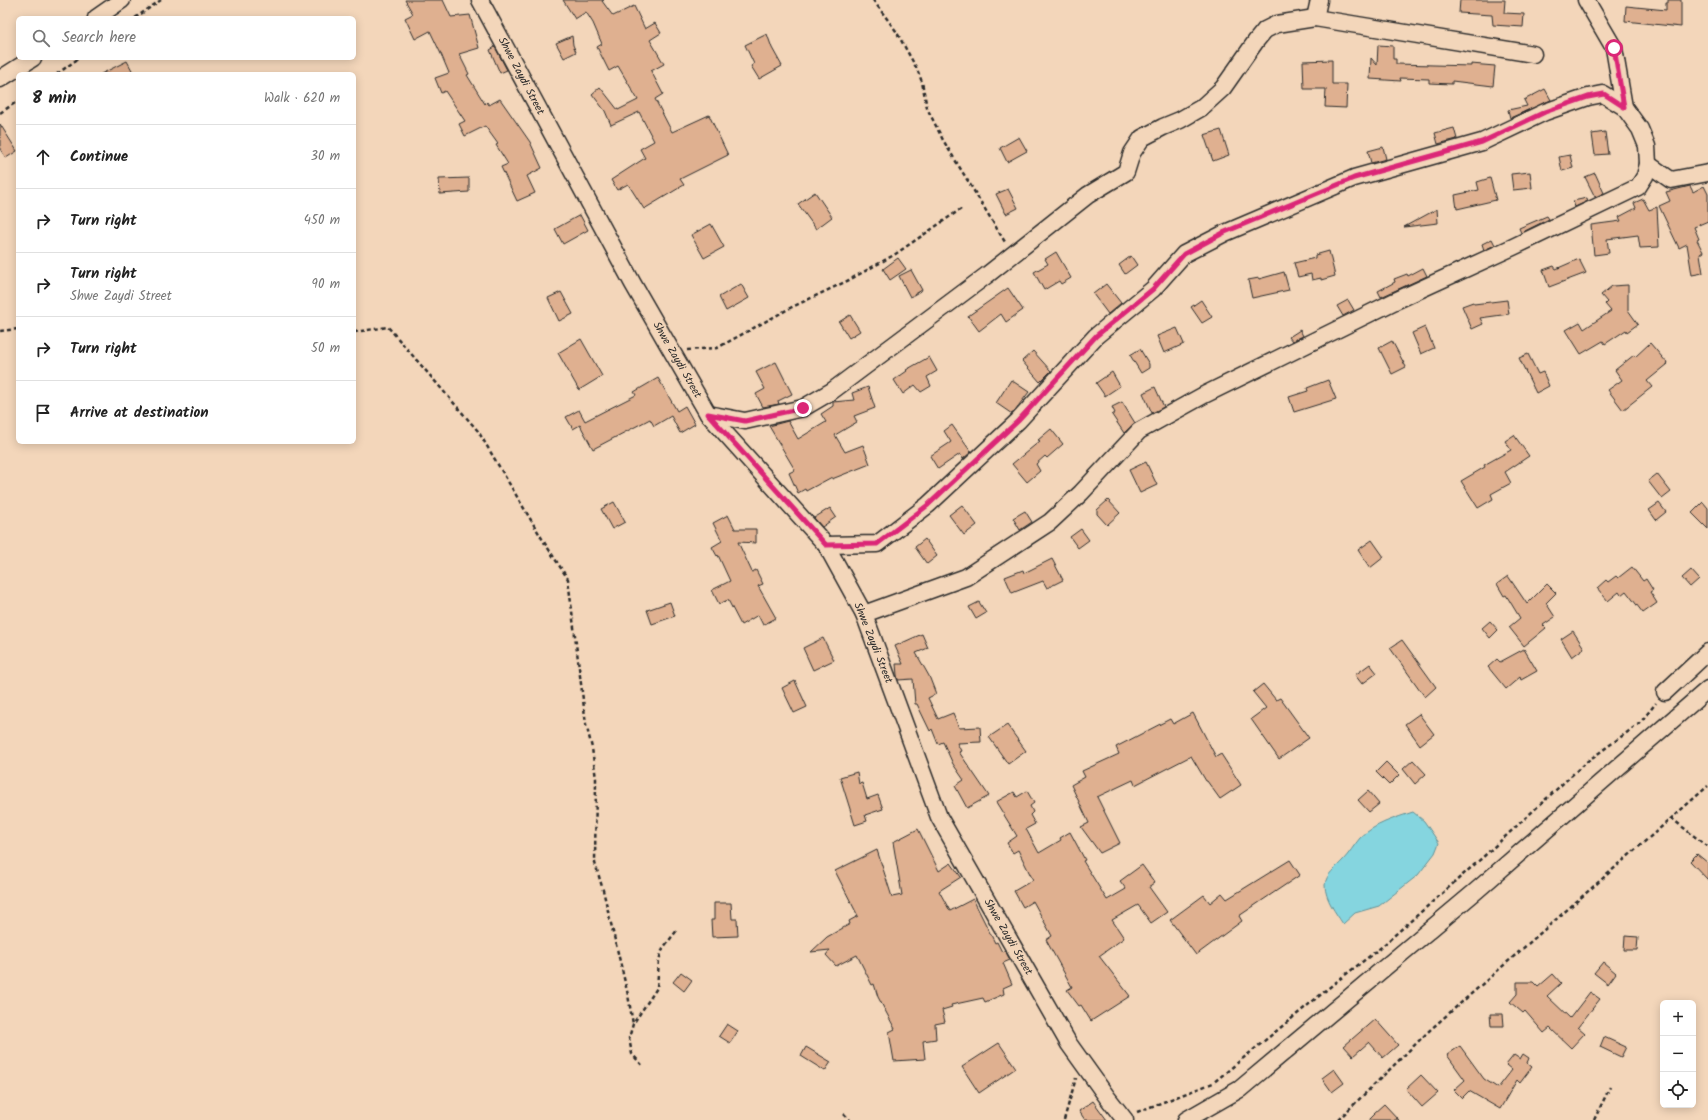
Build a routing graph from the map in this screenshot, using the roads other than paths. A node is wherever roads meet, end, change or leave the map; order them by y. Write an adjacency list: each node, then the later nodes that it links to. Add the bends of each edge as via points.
1 (122, 0): 5 (street)
2 (480, 0): 13 (street, Shwe Zaydi Street, via 629,277)
3 (1318, 0): 6 (street)
4 (1586, 0): 10 (street, via 1614,48)
5 (99, 16)
6 (1315, 18): 7 (street); 13 (street, via 1277,24 1265,30 1223,88 1201,108 1142,138 1132,153 1126,172 1088,195 1013,255 832,391 803,408 745,421)
7 (1533, 54)
8 (30, 60): 9 (street)
9 (0, 79)
10 (1624, 107): 11 (street, via 1640,129 1647,146); 14 (street, via 1604,94 1588,97 1545,112 1482,142 1354,178 1225,232 1184,254 1153,289 1096,336 1018,421 928,505 877,544)
11 (1648, 164): 12 (street, via 1671,180); 15 (street, via 1645,176 1638,187 1395,301 1204,395 1139,431 1050,522 966,576)
12 (1708, 173)
13 (708, 414): 14 (street, Shwe Zaydi Street)
14 (826, 545): 15 (street, Shwe Zaydi Street)
15 (864, 614): 19 (street, Shwe Zaydi Street, via 939,817 1069,1044)
16 (1708, 652): 18 (street)
17 (1708, 689): 20 (street, via 1476,891 1240,1089)
18 (1665, 692)
19 (1124, 1119)
20 (1186, 1120)

